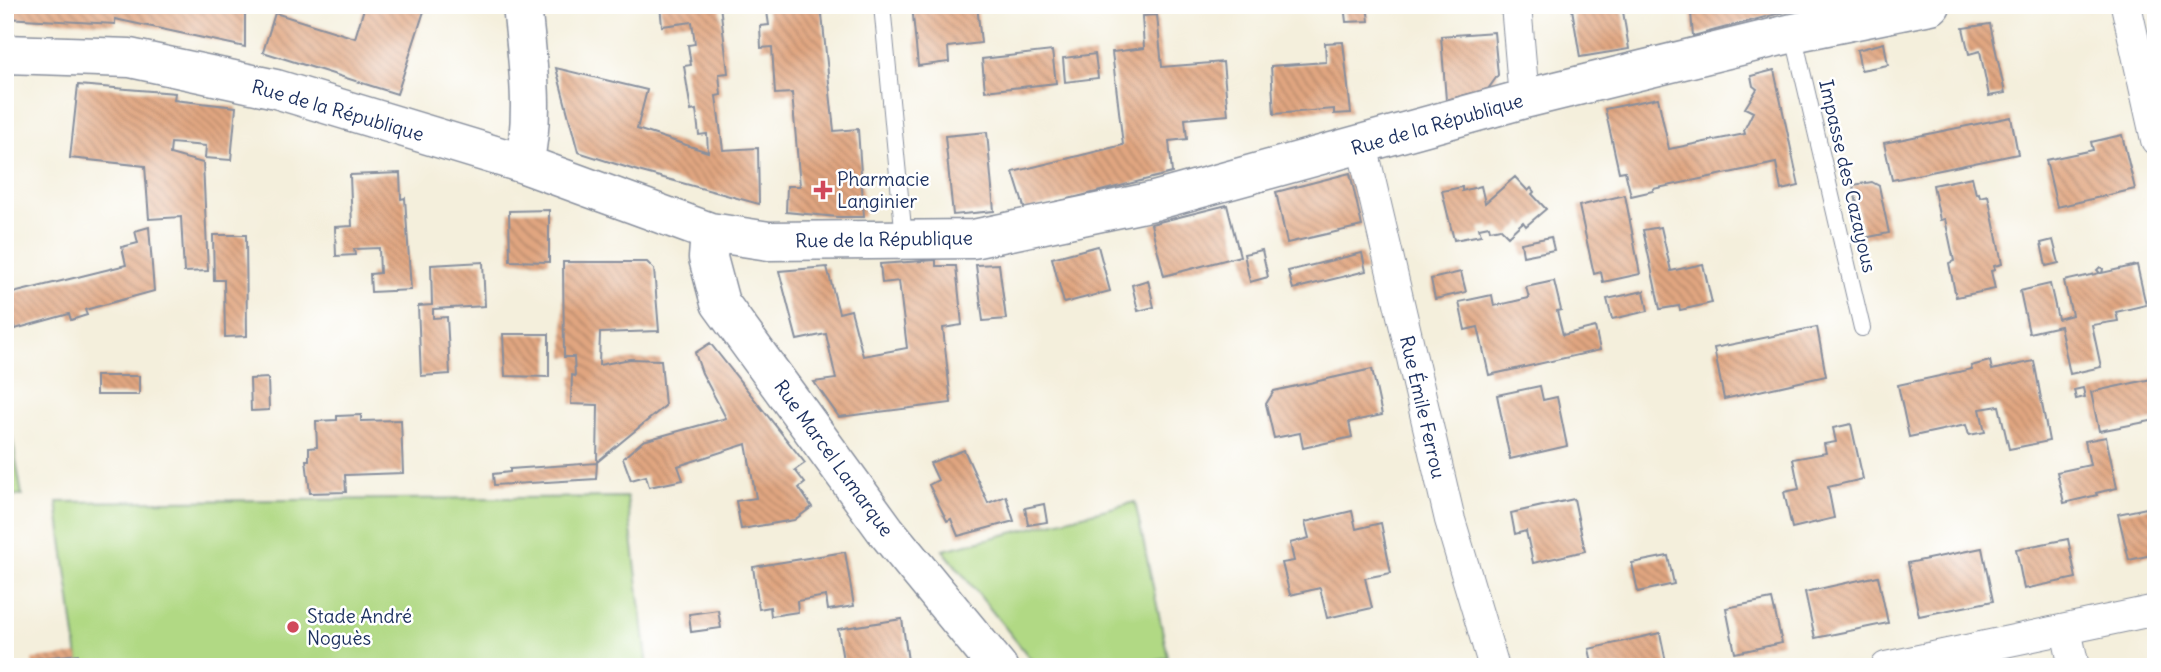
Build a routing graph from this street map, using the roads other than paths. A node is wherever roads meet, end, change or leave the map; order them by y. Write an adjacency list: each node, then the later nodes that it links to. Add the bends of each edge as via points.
1 (522, 5): 11 (street, via 530,106)
2 (882, 5): 13 (lane)
3 (1516, 5): 8 (street)
4 (1931, 5): 6 (street, Rue de la République)
5 (2126, 5): 9 (street)
6 (1793, 33): 8 (street, Rue de la République); 14 (lane, Impasse des Cazayous)
7 (5, 54): 11 (street, Rue de la République, via 130,58 276,89)
8 (1524, 99): 10 (street, Rue de la République)
9 (2156, 140)
10 (1363, 145): 13 (street, Rue de la République, via 1154,201 973,239); 18 (street, Rue Émile Ferrou, via 1450,520)
11 (524, 164): 12 (street, Rue de la République)
12 (710, 232): 13 (street, Rue de la République, via 769,242); 17 (street, Rue Marcel Lamarque, via 708,258 720,303 886,531)
13 (904, 239)
14 (1862, 328)
15 (2156, 610): 16 (street)
16 (2066, 630): 19 (street); 20 (street)
17 (998, 667)
18 (1494, 667)
19 (1886, 667)
20 (2074, 667)

